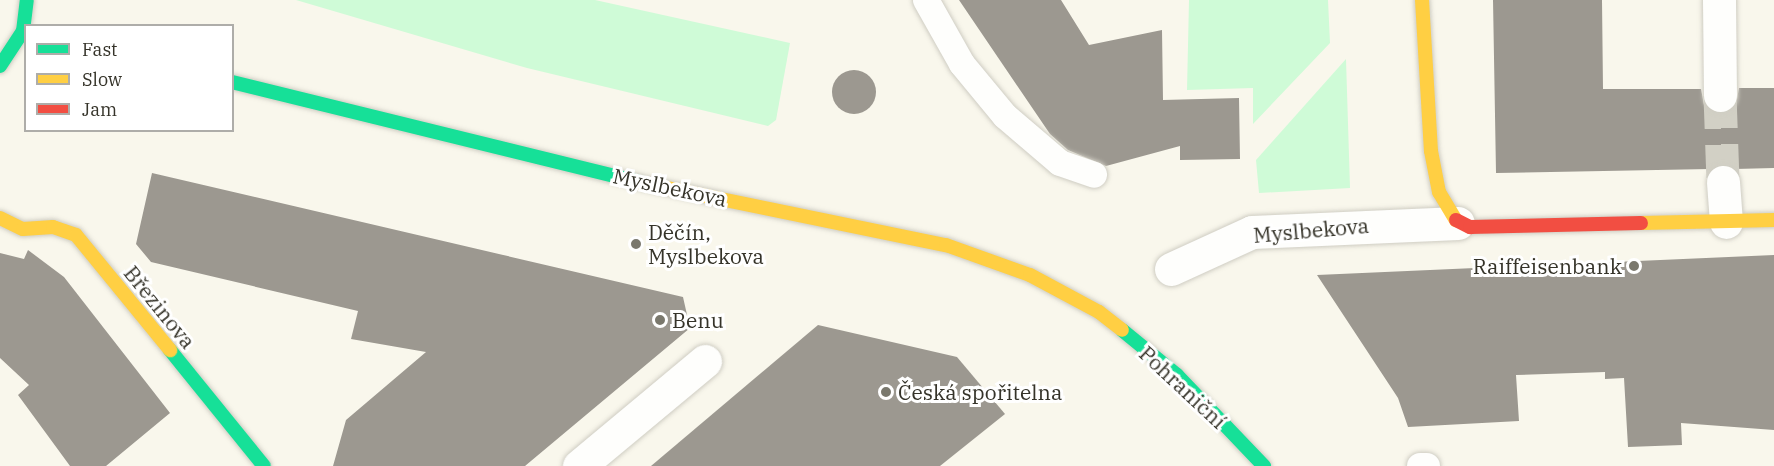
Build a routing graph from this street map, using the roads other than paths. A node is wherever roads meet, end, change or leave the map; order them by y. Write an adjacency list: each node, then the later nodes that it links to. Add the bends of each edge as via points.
1 (27, 0): 5 (main road)
2 (926, 0): 10 (lane, via 962,64 1005,116 1060,164)
3 (1422, 0): 15 (main road, via 1431,151 1438,192)
4 (1719, 0): 9 (street)
5 (25, 24)
6 (24, 31): 7 (main road)
7 (0, 66)
8 (234, 82): 17 (main road, Myslbekova, via 643,183 946,246 1030,275)
9 (1720, 95)
10 (1094, 175)
11 (1723, 182): 14 (street)
12 (0, 218): 19 (main road, Březinova, via 23,229 53,227 76,235)
13 (1774, 220): 14 (main road, Myslbekova)
14 (1726, 222): 15 (main road, Myslbekova, via 1470,227)
15 (1458, 223): 16 (street, Myslbekova, via 1252,232)
16 (1171, 269)
17 (1099, 312): 21 (main road, Pohraniční, via 1177,375)
18 (705, 361): 20 (street)
19 (264, 466)
20 (579, 466)
21 (1264, 466)
22 (1420, 466): 23 (lane)
23 (1427, 466)

